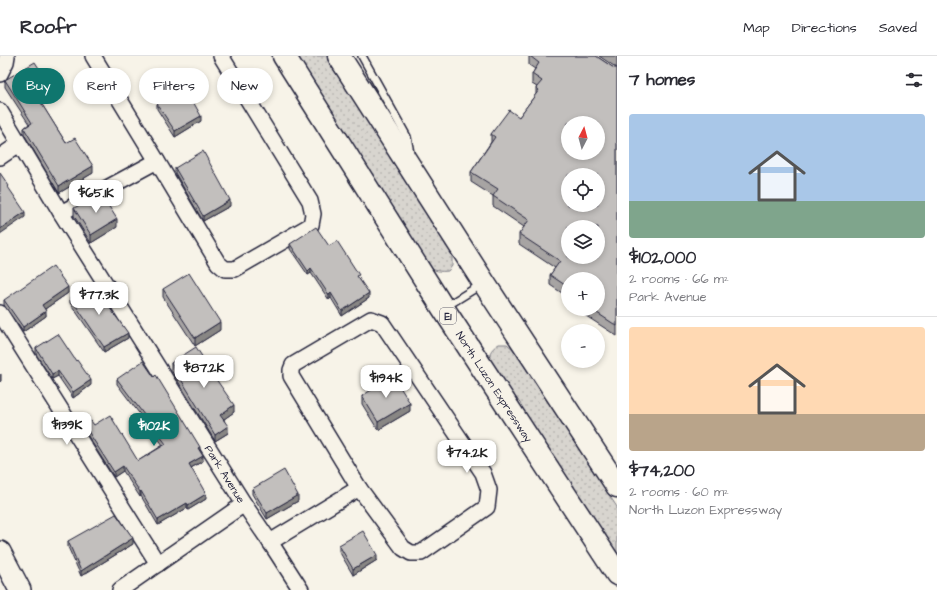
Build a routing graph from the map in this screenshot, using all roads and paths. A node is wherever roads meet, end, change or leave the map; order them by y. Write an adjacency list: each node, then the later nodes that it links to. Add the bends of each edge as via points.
1 (6, 56): 7 (street)
2 (93, 56): 11 (street)
3 (221, 56): 11 (street, via 310,200 313,214 311,225 235,269 225,269 218,263)
4 (284, 56): 15 (highway, North Luzon Expressway / E1)
5 (340, 56): 12 (highway)
6 (362, 56): 12 (lane, via 407,137)
7 (0, 74)
8 (0, 111): 9 (street, Park Avenue)
9 (19, 144): 10 (street); 13 (street, Park Avenue)
10 (0, 157)
11 (157, 161): 13 (street)
12 (412, 171): 14 (highway)
13 (60, 213): 19 (street, Park Avenue)
14 (484, 283): 15 (lane); 17 (highway)
15 (443, 308): 23 (highway, North Luzon Expressway / E1)
16 (0, 313): 22 (street)
17 (617, 486)
18 (359, 488): 18 (street, via 291,376 291,370 294,365 371,319 382,322 483,473 489,490 487,507 421,553 411,553 403,548); 20 (street)
19 (244, 504): 20 (street, Park Avenue); 22 (street)
20 (270, 542): 26 (street, Park Avenue)
21 (0, 552): 24 (street)
22 (158, 564): 25 (street)
23 (617, 574)
24 (20, 590)
25 (120, 590)
26 (301, 590)

